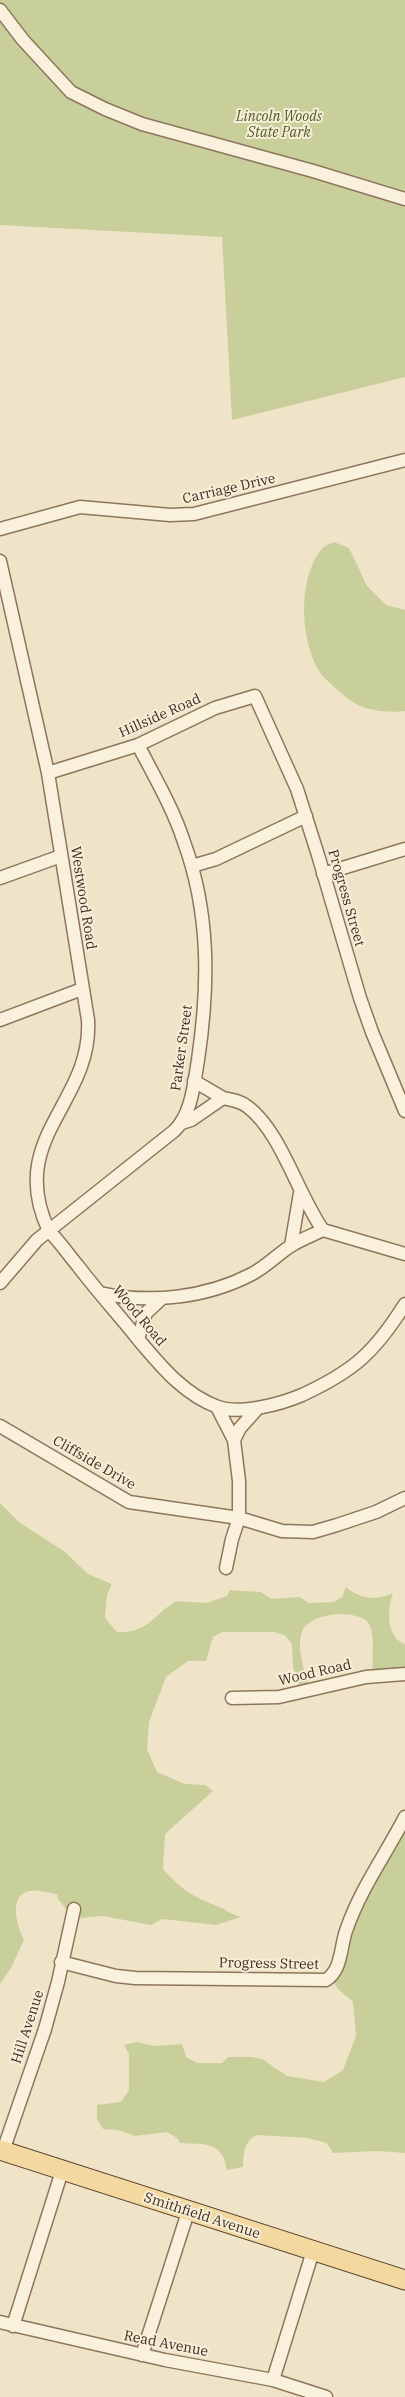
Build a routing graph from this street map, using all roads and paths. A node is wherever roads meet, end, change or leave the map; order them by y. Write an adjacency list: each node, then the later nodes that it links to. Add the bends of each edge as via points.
1 (0, 10): 2 (street, via 71,92 106,109 142,124)
2 (405, 199)
3 (405, 460): 4 (street, Carriage Drive, via 194,514 170,516 80,507)
4 (0, 529)
5 (0, 561): 8 (street, Westwood Road)
6 (256, 696): 7 (street, Hillside Road, via 215,708); 9 (street, Progress Street)
7 (138, 745): 8 (street, Hillside Road); 12 (street, Parker Street, via 184,840)
8 (48, 773): 11 (street, Westwood Road)
9 (306, 816): 12 (street, via 216,859); 13 (street, Progress Street)
10 (405, 848): 13 (street)
11 (61, 856): 14 (street); 15 (street, Westwood Road)
12 (192, 866): 17 (street, Parker Street, via 201,904 206,952)
13 (323, 874): 19 (street, Progress Street, via 360,998)
14 (0, 878)
15 (82, 989): 16 (street); 23 (street, Westwood Road, via 88,1020 86,1050 45,1139 37,1167 38,1206)
16 (0, 1020)
17 (194, 1081): 18 (street); 20 (street, Parker Street)
18 (223, 1098): 20 (street); 21 (street, via 248,1106 262,1122 289,1165)
19 (405, 1110)
20 (182, 1123): 23 (street)
21 (300, 1194): 22 (street); 24 (street)
22 (323, 1230): 24 (street); 25 (street)
23 (49, 1231): 26 (street, via 26,1251); 27 (street, Wood Road)
24 (291, 1246): 28 (street, via 252,1274 231,1283)
25 (405, 1254)
26 (0, 1284)
27 (100, 1293): 28 (street); 30 (street, Wood Road)
28 (161, 1299): 30 (street, via 146,1313)
29 (405, 1304): 32 (street, Wood Road, via 382,1340 355,1365 296,1398)
30 (138, 1338): 31 (street, Wood Road, via 177,1382)
31 (218, 1407): 32 (street, Wood Road); 34 (street)
32 (258, 1408): 34 (street)
33 (0, 1426): 36 (street, Cliffside Drive, via 129,1502)
34 (234, 1440): 36 (street)
35 (405, 1498): 36 (street, Cliffside Drive, via 359,1518 313,1532 282,1532)
36 (239, 1518): 37 (street)
37 (226, 1568)
38 (405, 1674): 39 (street, Wood Road, via 366,1677 279,1697)
39 (232, 1698)
40 (405, 1817): 42 (street, Progress Street, via 352,1912 334,1975 326,1980 134,1978)
41 (74, 1909): 42 (street, Hill Avenue)
42 (61, 1962): 43 (street, Hill Avenue, via 45,2028)
43 (2, 2151): 44 (main road, Smithfield Avenue)
44 (62, 2171): 45 (main road, Smithfield Avenue); 49 (street)
45 (188, 2212): 46 (main road, Smithfield Avenue); 50 (street)
46 (313, 2252): 47 (main road, Smithfield Avenue); 51 (street)
47 (405, 2280)
48 (0, 2322): 49 (street, Read Avenue)
49 (14, 2326): 50 (street, Read Avenue)
50 (142, 2355): 51 (street, Read Avenue)
51 (273, 2380): 52 (street, Read Avenue)
52 (326, 2397)

